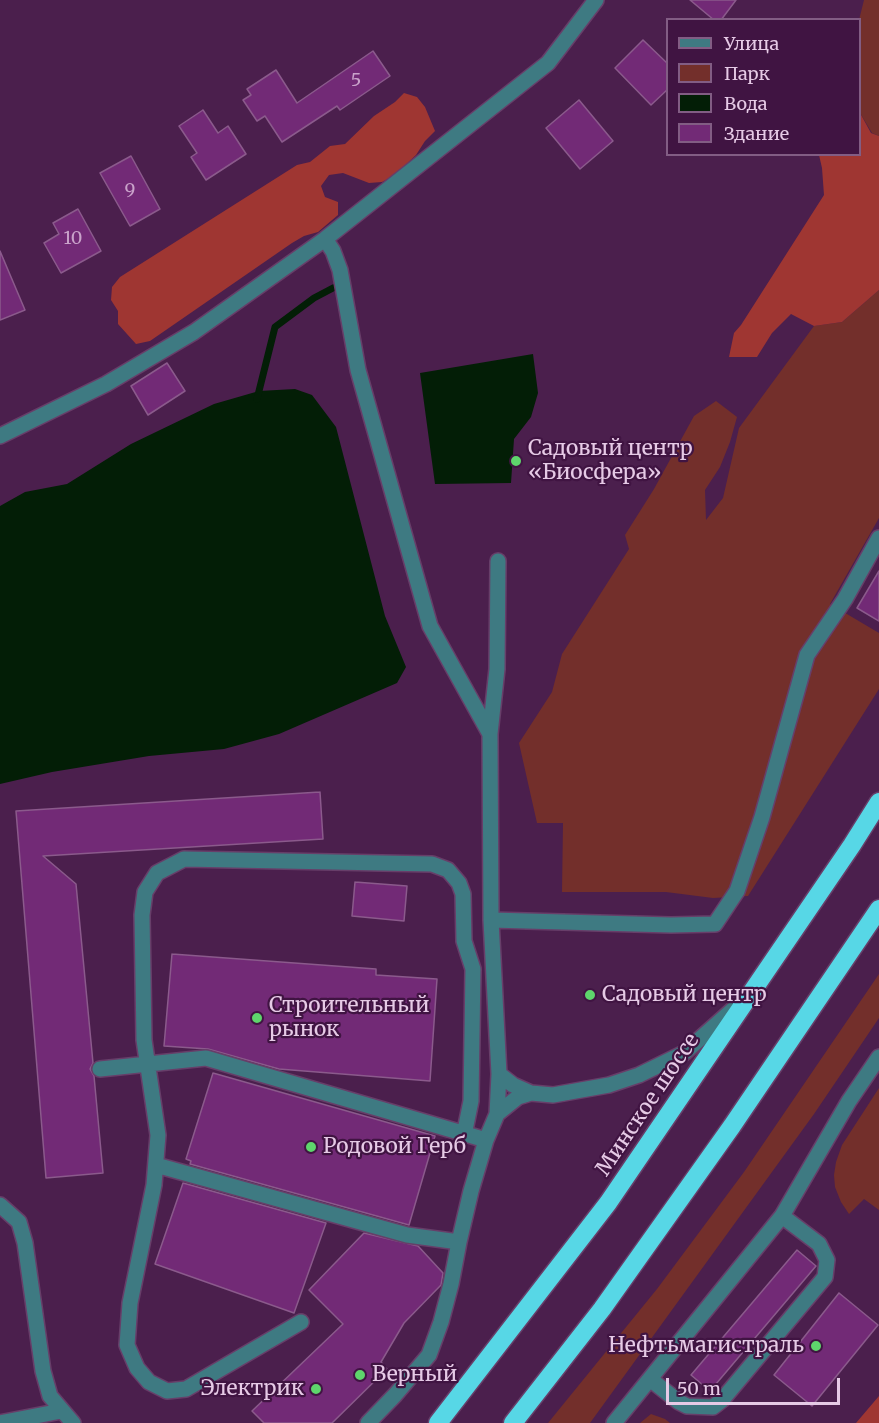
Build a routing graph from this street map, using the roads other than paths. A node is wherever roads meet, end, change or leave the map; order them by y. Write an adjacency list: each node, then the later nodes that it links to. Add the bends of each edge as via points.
1 (596, 0): 2 (street, via 548,63)
2 (325, 240): 3 (street, via 194,332 106,384); 6 (street, via 340,270 358,370 429,626)
3 (0, 436)
4 (879, 538): 9 (street, via 845,599 807,655 762,817 736,891 715,924)
5 (498, 561): 6 (street, via 497,669)
6 (490, 734): 9 (street)
7 (879, 802): 10 (highway, Минское шоссе)
8 (879, 909): 30 (highway, via 602,1309)
9 (491, 920): 14 (street)
10 (754, 990): 15 (street, via 684,1053 639,1076 553,1095); 29 (highway, Минское шоссе, via 608,1203)
11 (879, 1057): 21 (street)
12 (149, 1064): 13 (street); 17 (street, via 206,1058); 17 (street, via 144,1040 142,915 145,892 157,873 184,859 432,864 448,870 459,883 464,904 464,942 473,969 471,1101); 19 (street, via 158,1135)
13 (100, 1069)
14 (499, 1074): 15 (street, via 513,1086); 16 (street)
15 (531, 1093): 16 (street, via 518,1097)
16 (497, 1114): 18 (street)
17 (464, 1134): 18 (street)
18 (486, 1140): 22 (street)
19 (156, 1165): 22 (street, via 407,1235); 23 (street, via 130,1303 127,1345 137,1368 149,1382 167,1391 186,1389)
20 (0, 1205): 25 (street, via 19,1222 43,1371 50,1396)
21 (782, 1216): 24 (street); 24 (street, via 819,1244 827,1260 825,1277 713,1407 687,1406)
22 (459, 1242): 28 (street, via 441,1322 429,1355)
23 (301, 1322)
24 (650, 1379): 31 (street)
25 (61, 1411): 26 (street); 27 (street)
26 (0, 1423)
27 (74, 1423)
28 (368, 1423)
29 (438, 1423)
30 (513, 1423)
31 (614, 1423)

